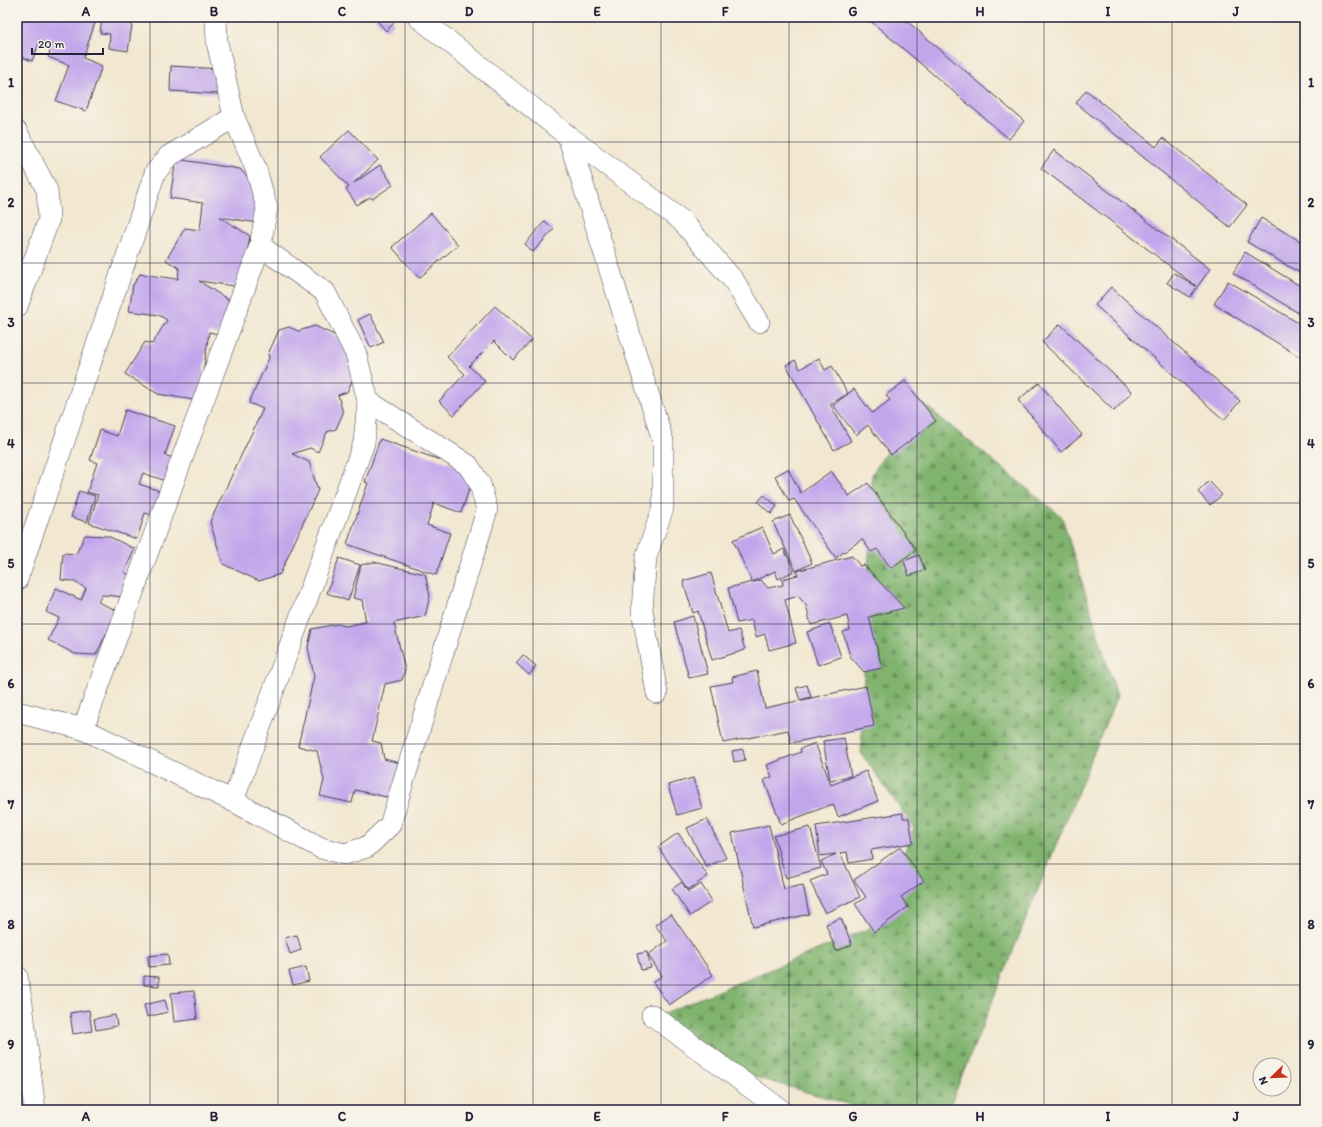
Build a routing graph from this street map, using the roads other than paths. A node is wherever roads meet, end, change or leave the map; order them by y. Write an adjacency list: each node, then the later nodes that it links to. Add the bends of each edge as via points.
1 (216, 17): 3 (street, via 217,42)
2 (418, 17): 5 (street)
3 (234, 116): 6 (street, via 256,169 267,208); 10 (street, via 169,156 155,173)
4 (17, 132): 7 (street, via 47,190 49,219)
5 (568, 136): 8 (street, via 681,220 734,281); 11 (street, via 663,441 663,508 646,557 642,610)
6 (260, 246): 9 (street, via 325,292 356,354); 13 (street)
7 (17, 307)
8 (759, 322)
9 (368, 401): 14 (street, via 364,443); 14 (street, via 468,465 480,484 487,510 390,825 367,847 345,854 321,848)
10 (17, 580)
11 (657, 693)
12 (17, 712): 13 (street)
13 (83, 729): 14 (street)
14 (233, 801)
15 (17, 976): 17 (street)
16 (652, 1015): 18 (street)
17 (35, 1110)
18 (781, 1110)

